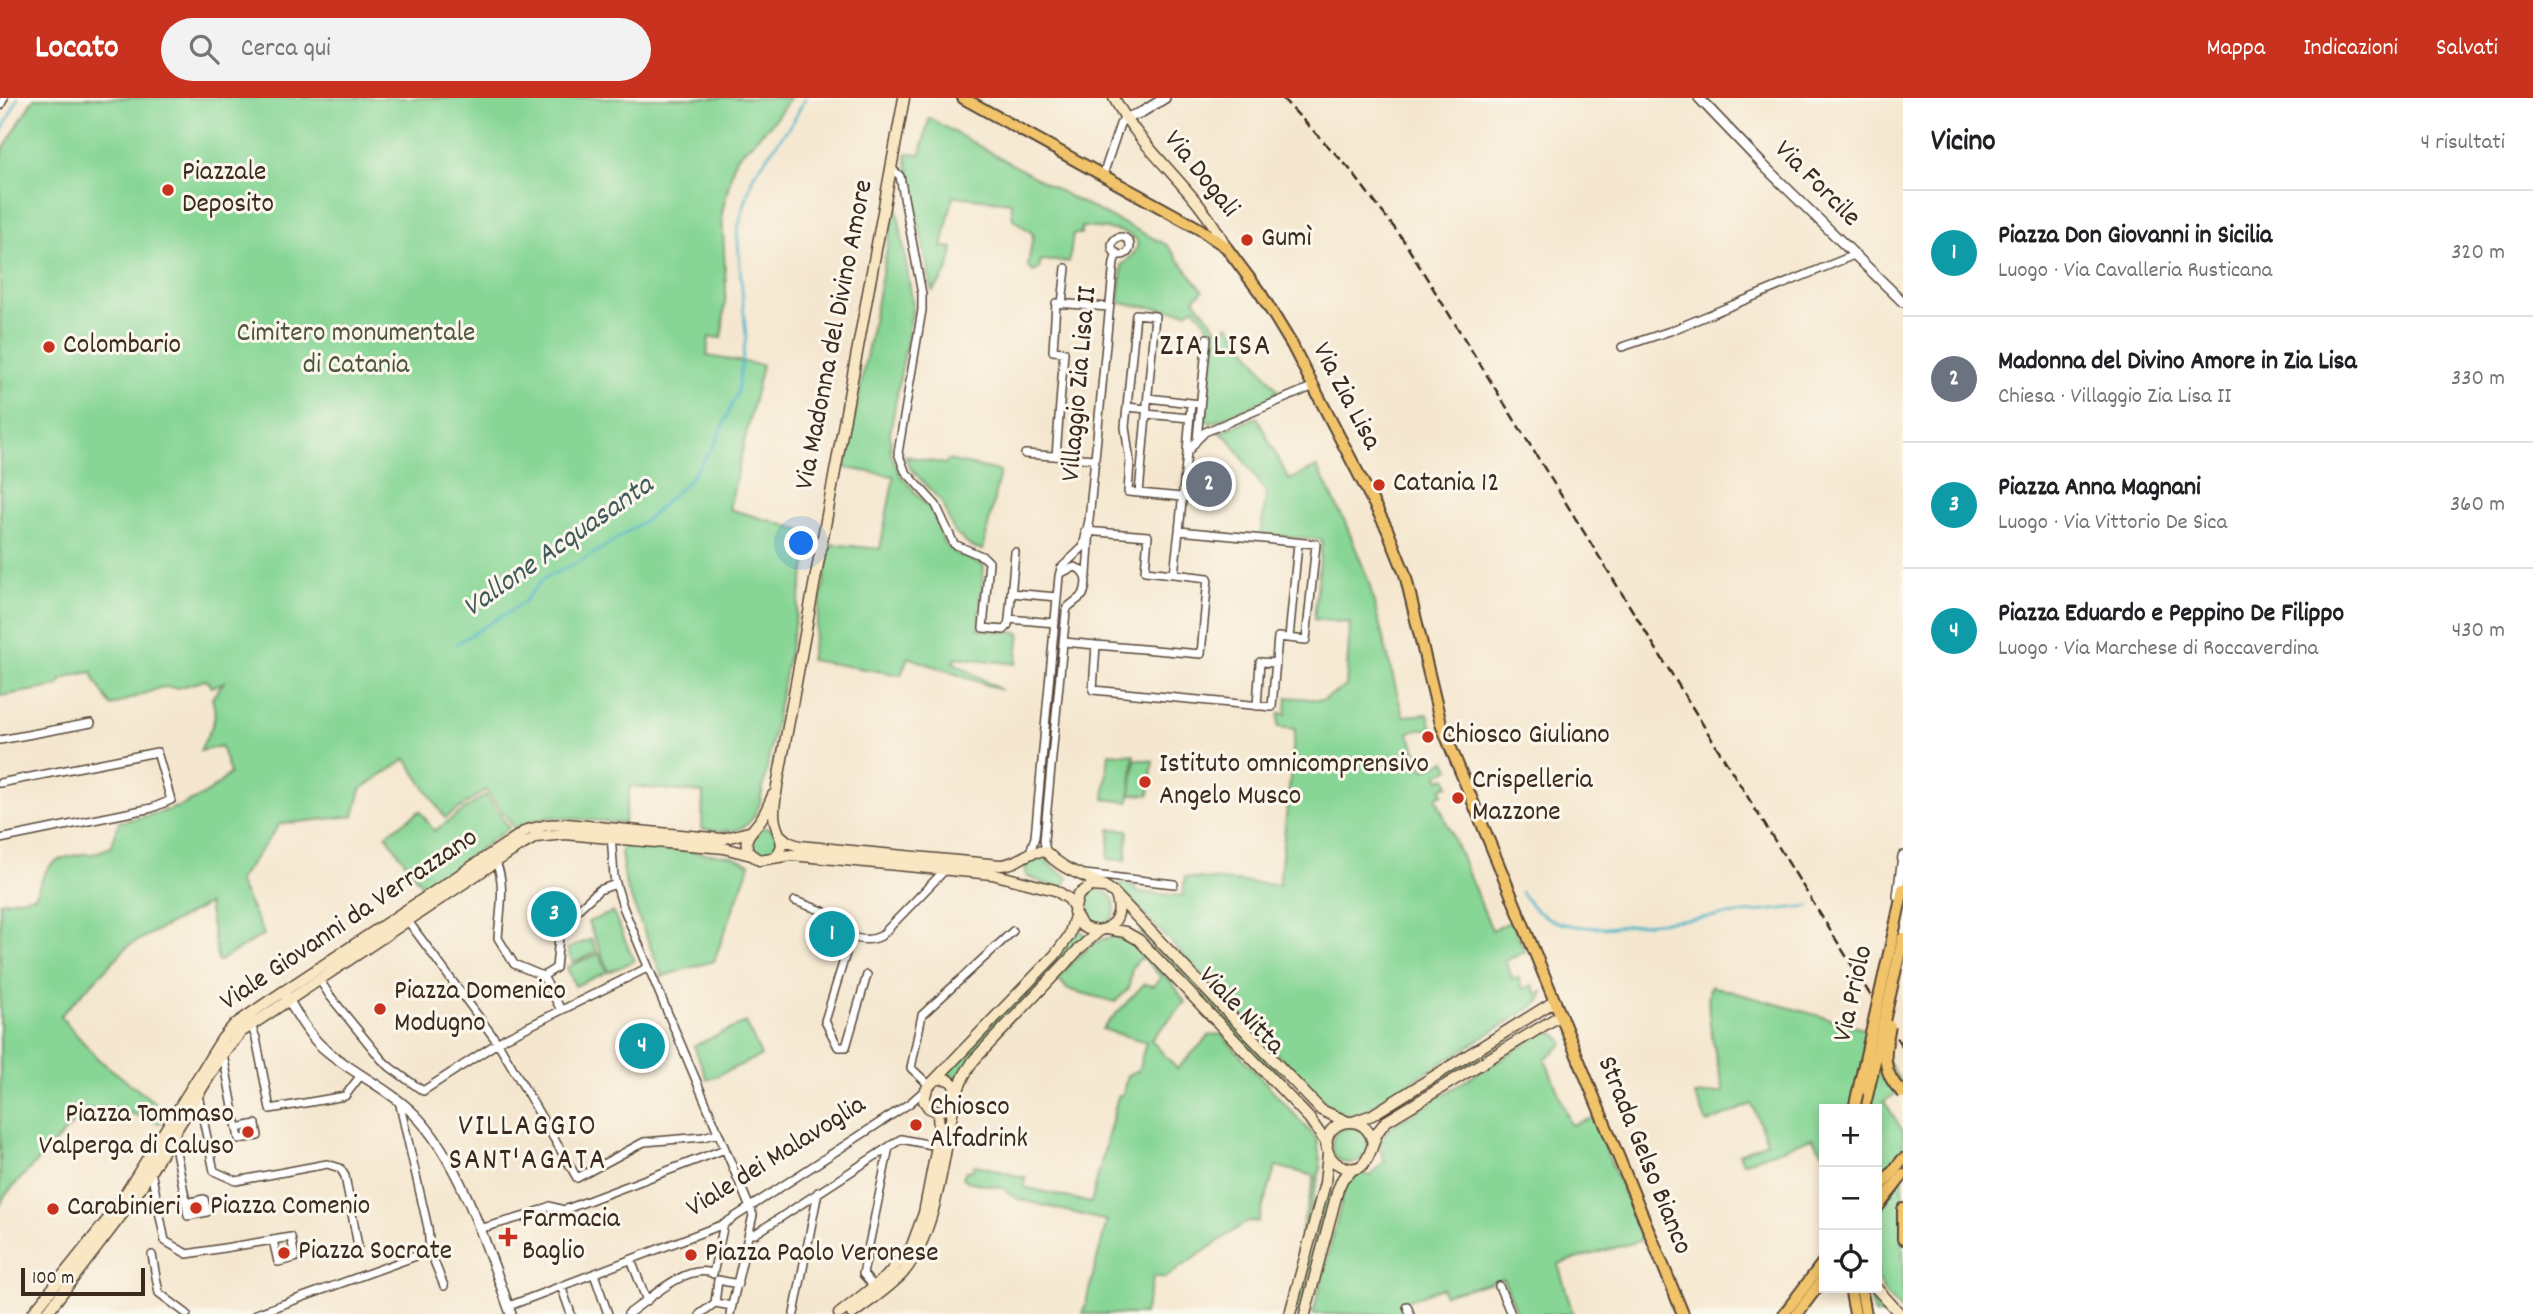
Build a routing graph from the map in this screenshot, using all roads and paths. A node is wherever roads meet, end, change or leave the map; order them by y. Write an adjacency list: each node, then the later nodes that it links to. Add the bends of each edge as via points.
1 (4, 98): 7 (street)
2 (904, 98): 9 (main road, Via Madonna del Divino Amore)
3 (963, 98): 10 (main road, Via Zia Lisa)
4 (1114, 98): 8 (main road, Via Dogali)
5 (1165, 98): 8 (street)
6 (1699, 98): 15 (street, Via Forcile)
7 (0, 106)
8 (1124, 119): 10 (street); 11 (main road, Via Dogali)
9 (891, 168): 45 (street, via 900,176 922,294 898,453 905,471 936,505 954,544 989,562 983,628 1004,630); 55 (main road, Via Madonna del Divino Amore)
10 (1102, 175): 12 (main road, Via Zia Lisa)
11 (1210, 218): 12 (main road); 13 (main road, Via Dogali)
12 (1206, 233): 13 (main road, Via Zia Lisa)
13 (1226, 247): 22 (main road, Via Zia Lisa, via 1261,294)
14 (1117, 253): 19 (street, Villaggio Zia Lisa II)
15 (1854, 255): 17 (street, Via Forcile); 21 (street)
16 (1066, 268): 18 (street)
17 (1903, 302)
18 (1062, 304): 19 (street); 32 (street, via 1056,303 1053,351 1064,352)
19 (1109, 307): 33 (street, Villaggio Zia Lisa II)
20 (1207, 338): 25 (street)
21 (1622, 347)
22 (1314, 386): 29 (street, via 1205,432); 90 (main road, Via Zia Lisa, via 1397,552 1441,724)
23 (1148, 398): 24 (street); 26 (street, via 1155,316 1136,314); 27 (street)
24 (1191, 403): 25 (street); 28 (street)
25 (1200, 404): 29 (street)
26 (1127, 407): 27 (street); 34 (street, via 1128,492)
27 (1146, 411): 28 (street); 34 (street)
28 (1190, 418): 30 (street)
29 (1197, 440): 30 (street)
30 (1186, 453): 35 (street)
31 (1025, 454): 32 (street)
32 (1056, 456): 33 (street)
33 (1095, 459): 36 (street, Villaggio Zia Lisa II)
34 (1139, 493): 35 (street)
35 (1182, 497): 37 (street)
36 (1088, 531): 40 (street, via 1081,551); 41 (street, via 1148,536 1145,571); 42 (street)
37 (1178, 531): 38 (street); 41 (street)
38 (1298, 543): 47 (street); 47 (street, via 1316,544 1306,640)
39 (1015, 552): 43 (street)
40 (1060, 573): 42 (street, via 1075,567 1083,570); 44 (street)
41 (1174, 575): 49 (street, via 1208,578 1201,654)
42 (1086, 578): 48 (street, via 1083,595 1068,607)
43 (1011, 593): 44 (street); 45 (street)
44 (1057, 597): 46 (street)
45 (1009, 619): 46 (street)
46 (1055, 623): 61 (street)
47 (1289, 638): 50 (street, via 1278,637)
48 (1064, 642): 49 (street); 62 (street)
49 (1096, 645): 51 (street, via 1093,690)
50 (1276, 663): 51 (street, via 1272,707); 51 (street, via 1260,662)
51 (1256, 706)
52 (91, 723): 53 (street)
53 (0, 740)
54 (0, 783): 59 (street, via 157,752 171,800 152,808)
55 (777, 786): 56 (main road); 58 (main road, via 774,816)
56 (753, 828): 58 (main road, via 766,824); 60 (main road, Viale Giovanni da Verrazzano, via 728,839); 63 (main road, via 746,842)
57 (611, 833): 60 (main road, Viale Giovanni da Verrazzano); 67 (main road, Viale Giovanni da Verrazzano, via 546,835); 72 (street); 78 (main road, Viale Giovanni da Verrazzano, via 555,824 527,830)
58 (779, 833): 65 (main road, via 782,848); 66 (main road, via 793,845 1000,865)
59 (0, 839)
60 (689, 840): 63 (main road, Viale Giovanni da Verrazzano)
61 (1030, 852): 62 (main road); 66 (main road)
62 (1046, 852): 69 (main road, via 1059,865)
63 (751, 855): 65 (main road, via 762,861)
64 (1903, 856): 79 (street)
65 (774, 858): 68 (main road, via 792,855)
66 (1021, 860): 71 (main road, via 1019,872)
67 (495, 862): 78 (main road, Viale Giovanni da Verrazzano); 87 (street, via 501,881 498,938 514,964)
68 (945, 870): 71 (main road); 82 (street, via 881,936 874,940)
69 (1080, 874): 70 (street); 75 (main road)
70 (1113, 877): 73 (street); 75 (street)
71 (1025, 882): 77 (main road, via 1055,890 1069,899)
72 (616, 884): 85 (street); 87 (street, via 599,890 560,926 556,968)
73 (1174, 884)
74 (1903, 889): 79 (main road, Via Priolo)
75 (1111, 891): 77 (main road, via 1091,886 1084,889); 80 (main road, via 1119,914 1115,923); 110 (main road, via 1321,1110)
76 (795, 901): 82 (street, via 823,911 833,929)
77 (1074, 911): 80 (main road, via 1086,929); 100 (main road, via 1063,945)
78 (404, 916): 88 (main road, Viale Giovanni da Verrazzano); 89 (main road, Viale Giovanni da Verrazzano); 97 (street)
79 (1895, 922): 106 (main road, Via Priolo, bridge)
80 (1103, 930): 103 (main road, via 1079,948 974,1060); 118 (main road, Viale Nitta, via 1125,932 1139,940 1309,1118)
81 (1013, 931): 100 (street, via 922,1015 911,1068)
82 (851, 937): 86 (street, via 825,1021 838,1047 846,1047)
83 (1903, 938): 107 (main road, Via Priolo, bridge)
84 (1903, 962): 101 (main road, bridge, via 1885,1064)
85 (647, 968): 91 (street); 112 (street)
86 (867, 975)
87 (543, 976): 91 (street)
88 (319, 979): 89 (main road, Viale Giovanni da Verrazzano); 97 (street, via 382,1060 423,1091)
89 (285, 995): 94 (main road, Viale Giovanni da Verrazzano); 95 (main road, Viale Giovanni da Verrazzano); 99 (street, via 320,1044)
90 (1555, 1001): 92 (main road, Strada Gelso Bianco); 93 (main road)
91 (562, 1010): 97 (street)
92 (1561, 1014): 96 (main road); 172 (main road, Strada Gelso Bianco)
93 (1523, 1020): 96 (main road); 110 (main road, via 1372,1115)
94 (251, 1026): 95 (main road, Viale Giovanni da Verrazzano); 99 (street, via 270,1110 345,1096)
95 (238, 1029): 98 (main road, Viale Giovanni da Verrazzano); 157 (main road, Viale Giovanni da Verrazzano, via 215,1048 116,1209)
96 (1529, 1033): 114 (main road, via 1385,1122)
97 (498, 1042): 112 (street, via 577,1178 644,1142)
98 (223, 1054): 102 (main road, Viale Giovanni da Verrazzano); 111 (street)
99 (361, 1075): 104 (street)
100 (931, 1084): 103 (main road, via 943,1078 951,1081); 105 (street, Viale dei Malavoglia); 108 (main road, via 924,1096)
101 (1903, 1093)
102 (198, 1095): 113 (main road, Viale Giovanni da Verrazzano); 134 (street, via 215,1171 236,1181 327,1164 340,1168)
103 (956, 1096): 109 (main road, via 948,1109); 147 (main road, via 925,1235 903,1272)
104 (399, 1101): 130 (street, via 449,1161); 135 (street)
105 (909, 1103): 108 (street); 127 (street, Viale dei Malavoglia)
106 (1855, 1104)
107 (1867, 1104)
108 (926, 1105): 109 (main road)
109 (938, 1112): 115 (main road)
110 (1351, 1122): 114 (main road, via 1368,1131); 118 (main road, via 1332,1130)
111 (236, 1125)
112 (718, 1133): 117 (street)
113 (173, 1136): 121 (main road, Viale Giovanni da Verrazzano); 125 (street)
114 (1373, 1145): 120 (main road, via 1368,1159)
115 (937, 1146): 116 (street, via 901,1139); 147 (main road, via 915,1239)
116 (889, 1147): 124 (street); 147 (street, via 863,1274)
117 (725, 1149): 127 (street); 130 (street, via 564,1210 550,1206)
118 (1328, 1149): 120 (main road, via 1338,1164); 168 (main road, via 1325,1183)
119 (1903, 1159): 123 (main road)
120 (1355, 1167): 169 (main road, via 1338,1189)
121 (151, 1171): 133 (street, via 165,1241 187,1254); 158 (main road, Viale Giovanni da Verrazzano, via 110,1233)
122 (1903, 1175): 126 (main road)
123 (1882, 1185)
124 (818, 1192): 131 (street, via 755,1234); 165 (street)
125 (185, 1200)
126 (1882, 1202)
127 (749, 1206): 129 (street, Viale dei Malavoglia); 131 (street)
128 (1903, 1209): 132 (main road)
129 (724, 1224): 137 (street, Viale dei Malavoglia); 139 (street)
130 (479, 1229): 155 (street)
131 (748, 1233): 142 (street)
132 (1903, 1238)
133 (273, 1240)
134 (358, 1246)
135 (430, 1251): 144 (street); 160 (street)
136 (152, 1255): 159 (street, via 159,1293)
137 (631, 1260): 140 (street, Viale dei Malavoglia); 152 (street)
138 (1819, 1268): 173 (main road)
139 (712, 1273): 141 (street); 152 (street, via 684,1274)
140 (594, 1274): 145 (street, Viale dei Malavoglia); 162 (street)
141 (718, 1280): 142 (street); 153 (street)
142 (737, 1284): 156 (street)
143 (1819, 1285): 174 (main road)
144 (444, 1286)
145 (561, 1286): 155 (street, Viale dei Malavoglia); 161 (street)
146 (1499, 1286): 171 (street)
147 (877, 1290): 166 (main road); 167 (main road)
148 (1849, 1293): 175 (main road)
149 (1850, 1293): 176 (main road)
150 (1862, 1293): 177 (main road)
151 (1881, 1293): 178 (main road)
152 (647, 1301): 163 (street)
153 (715, 1303): 156 (street); 164 (street)
154 (1407, 1306): 170 (street)
155 (510, 1310)
156 (731, 1310)
157 (32, 1314)
158 (46, 1314)
159 (187, 1314)
160 (256, 1314)
161 (571, 1314)
162 (608, 1314)
163 (628, 1314)
164 (700, 1314)
165 (794, 1314)
166 (839, 1314)
167 (852, 1314)
168 (1290, 1314)
169 (1306, 1314)
170 (1410, 1314)
171 (1511, 1314)
172 (1683, 1314)
173 (1784, 1314)
174 (1797, 1314)
175 (1849, 1314)
176 (1855, 1314)
177 (1866, 1314)
178 (1900, 1314)

